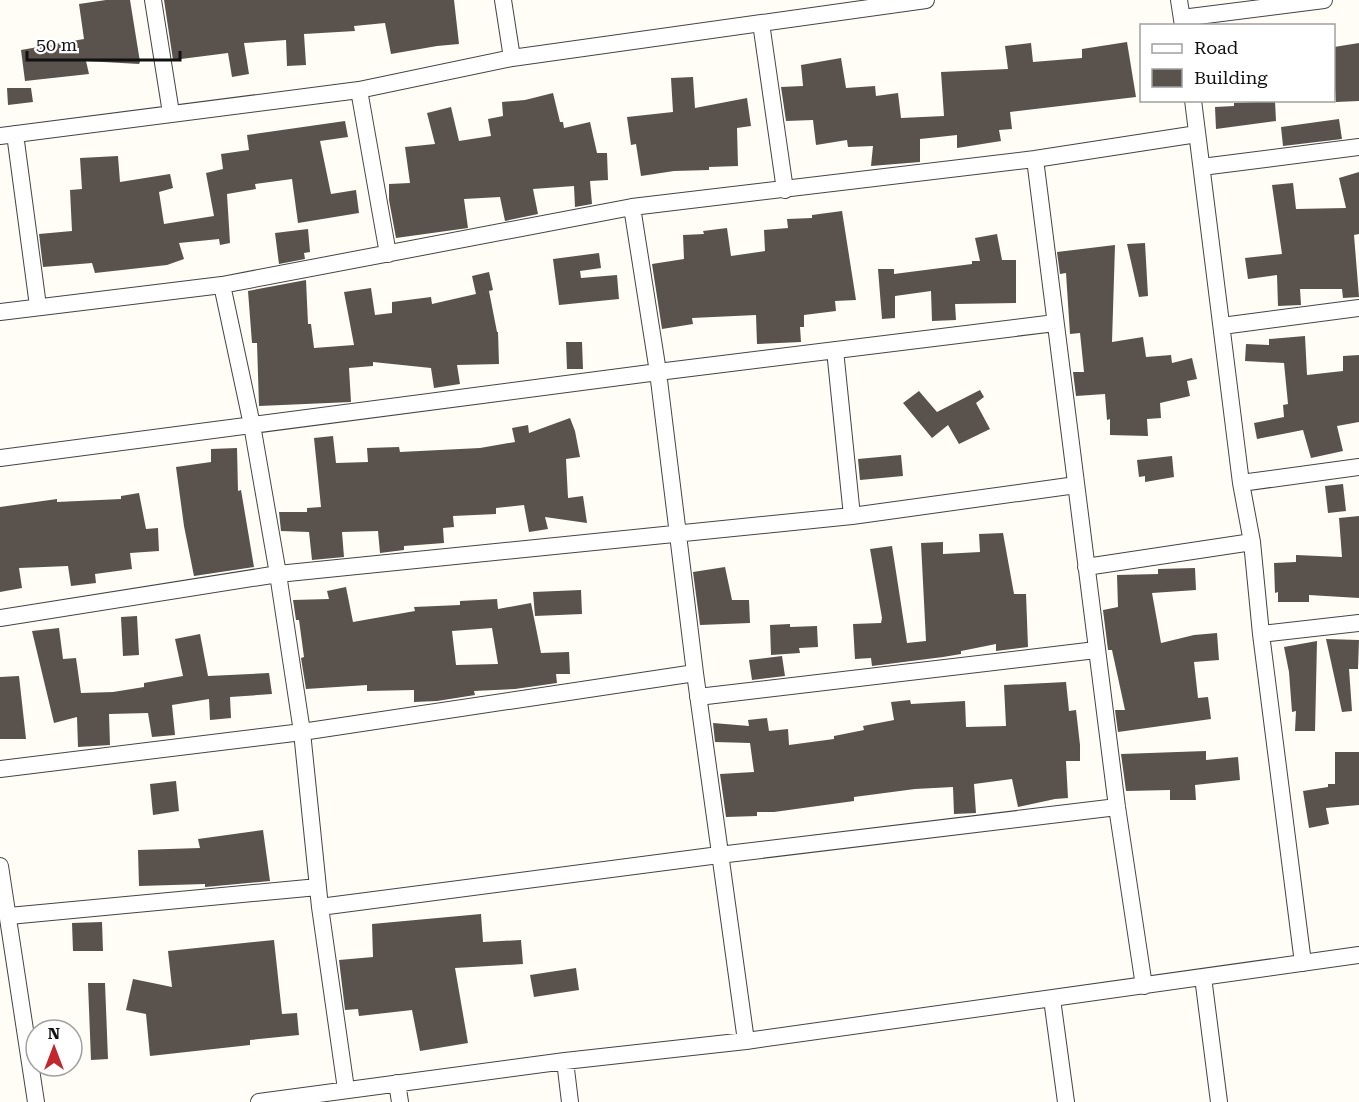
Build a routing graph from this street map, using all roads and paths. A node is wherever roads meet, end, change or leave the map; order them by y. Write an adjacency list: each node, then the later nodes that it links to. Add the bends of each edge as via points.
1 (153, 0): 11 (street)
2 (503, 0): 8 (street)
3 (926, 0): 7 (street)
4 (1179, 0): 6 (street)
5 (1324, 0): 6 (street)
6 (1182, 22)
7 (761, 23): 8 (street); 17 (street)
8 (512, 58): 9 (street)
9 (359, 90): 11 (street); 19 (street)
10 (1193, 102): 12 (street)
11 (171, 113): 13 (street)
12 (1197, 134): 15 (street); 16 (street)
13 (7, 135): 21 (street)
14 (1359, 147): 16 (street)
15 (1035, 159): 17 (street); 24 (street)
16 (1202, 167): 25 (street)
17 (785, 190): 18 (street)
18 (632, 207): 19 (street); 27 (street)
19 (388, 254): 20 (street)
20 (222, 285): 21 (street); 28 (street)
21 (38, 306): 23 (street)
22 (1359, 308): 25 (street)
23 (0, 312)
24 (1055, 323): 26 (street); 32 (street)
25 (1222, 326): 31 (street)
26 (835, 350): 27 (street); 33 (street)
27 (658, 372): 28 (street); 34 (street)
28 (252, 426): 29 (street); 37 (street)
29 (0, 458)
30 (1359, 467): 31 (street)
31 (1241, 483): 35 (street)
32 (1076, 485): 33 (street); 36 (street)
33 (852, 516): 34 (street)
34 (678, 533): 37 (street); 42 (street)
35 (1252, 542): 36 (street); 40 (street)
36 (1086, 567): 41 (street)
37 (278, 574): 38 (street); 44 (street)
38 (0, 618)
39 (1359, 623): 40 (street)
40 (1261, 634): 54 (street)
41 (1096, 650): 43 (street); 46 (street)
42 (695, 673): 43 (street); 44 (street)
43 (698, 697): 47 (street)
44 (302, 732): 45 (street); 49 (street)
45 (0, 769)
46 (1117, 807): 47 (street); 56 (street)
47 (719, 855): 50 (street); 58 (street)
48 (0, 866): 51 (street)
49 (318, 887): 50 (street); 51 (street)
50 (320, 907): 61 (street)
51 (9, 916): 52 (street)
52 (6, 942): 62 (street)
53 (1359, 955): 54 (street)
54 (1303, 963): 55 (street)
55 (1203, 977): 56 (street); 67 (street)
56 (1144, 986): 57 (street)
57 (1052, 999): 58 (street); 66 (street)
58 (746, 1041): 59 (street)
59 (565, 1061): 60 (street); 65 (street)
60 (397, 1083): 61 (street); 64 (street)
61 (346, 1089): 63 (street)
62 (36, 1102)
63 (259, 1102)
64 (400, 1102)
65 (570, 1102)
66 (1066, 1102)
67 (1219, 1102)

